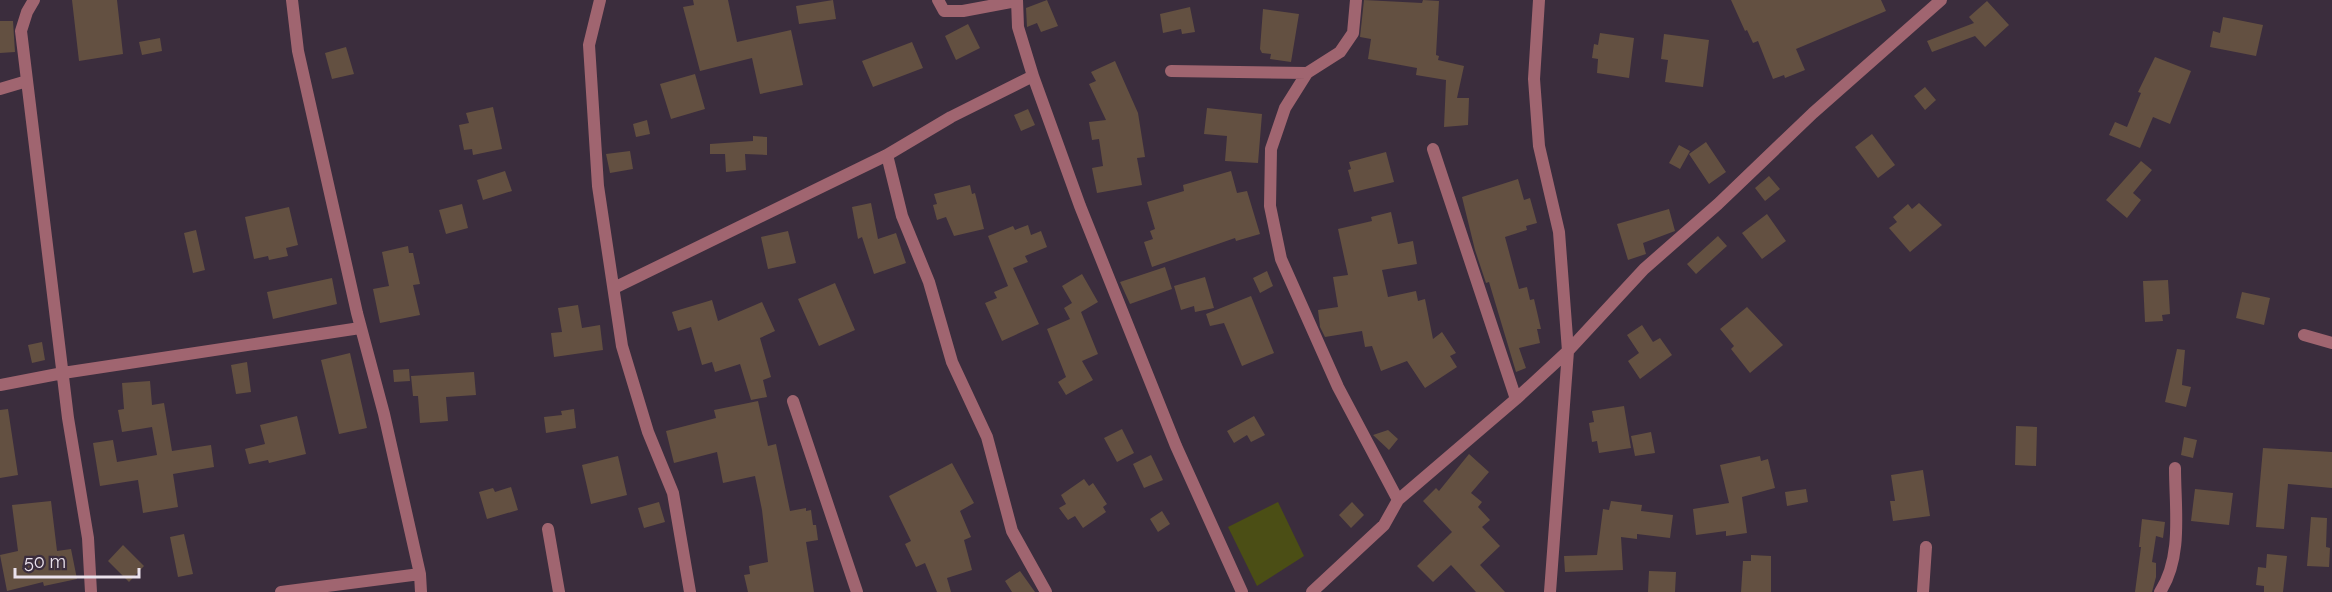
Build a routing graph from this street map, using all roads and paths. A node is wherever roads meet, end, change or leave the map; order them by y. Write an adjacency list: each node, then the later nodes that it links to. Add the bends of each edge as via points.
1 (34, 0): 12 (street, via 21,31)
2 (292, 0): 17 (street, via 297,51)
3 (600, 0): 16 (street, via 590,45 598,186)
4 (938, 0): 8 (street, via 944,11)
5 (1356, 0): 10 (street, via 1353,33 1340,52)
6 (1539, 0): 20 (street, via 1534,79 1539,146 1559,232)
7 (1941, 0): 20 (street, via 1644,269)
8 (1017, 1): 11 (street, via 1018,27)
9 (1172, 71): 10 (street)
10 (1306, 73): 26 (street, via 1285,108 1271,149 1272,217 1281,259 1334,377)
11 (1033, 76): 15 (street); 37 (street, via 1080,206 1176,446)
12 (27, 81): 13 (street); 21 (street)
13 (0, 89)
14 (1432, 149): 23 (street)
15 (887, 155): 16 (street); 36 (street, via 902,216 929,282 952,362 987,437 1012,531)
16 (614, 288): 34 (street, via 622,346 648,432 673,493)
17 (360, 328): 21 (street); 29 (street)
18 (2304, 336): 19 (street)
19 (2332, 343)
20 (1568, 351): 23 (street); 39 (street)
21 (63, 373): 22 (street); 30 (street, via 88,538)
22 (0, 385)
23 (1516, 399): 26 (street)
24 (793, 401): 35 (street)
25 (2175, 468): 41 (street, via 2175,550 2171,575)
26 (1398, 500): 38 (street, via 1384,525)
27 (548, 529): 33 (street)
28 (1926, 548): 40 (street)
29 (420, 574): 31 (street); 32 (street)
30 (91, 592)
31 (281, 592)
32 (422, 592)
33 (559, 592)
34 (690, 592)
35 (857, 592)
36 (1046, 592)
37 (1242, 592)
38 (1312, 592)
39 (1550, 592)
40 (1923, 592)
41 (2160, 592)

